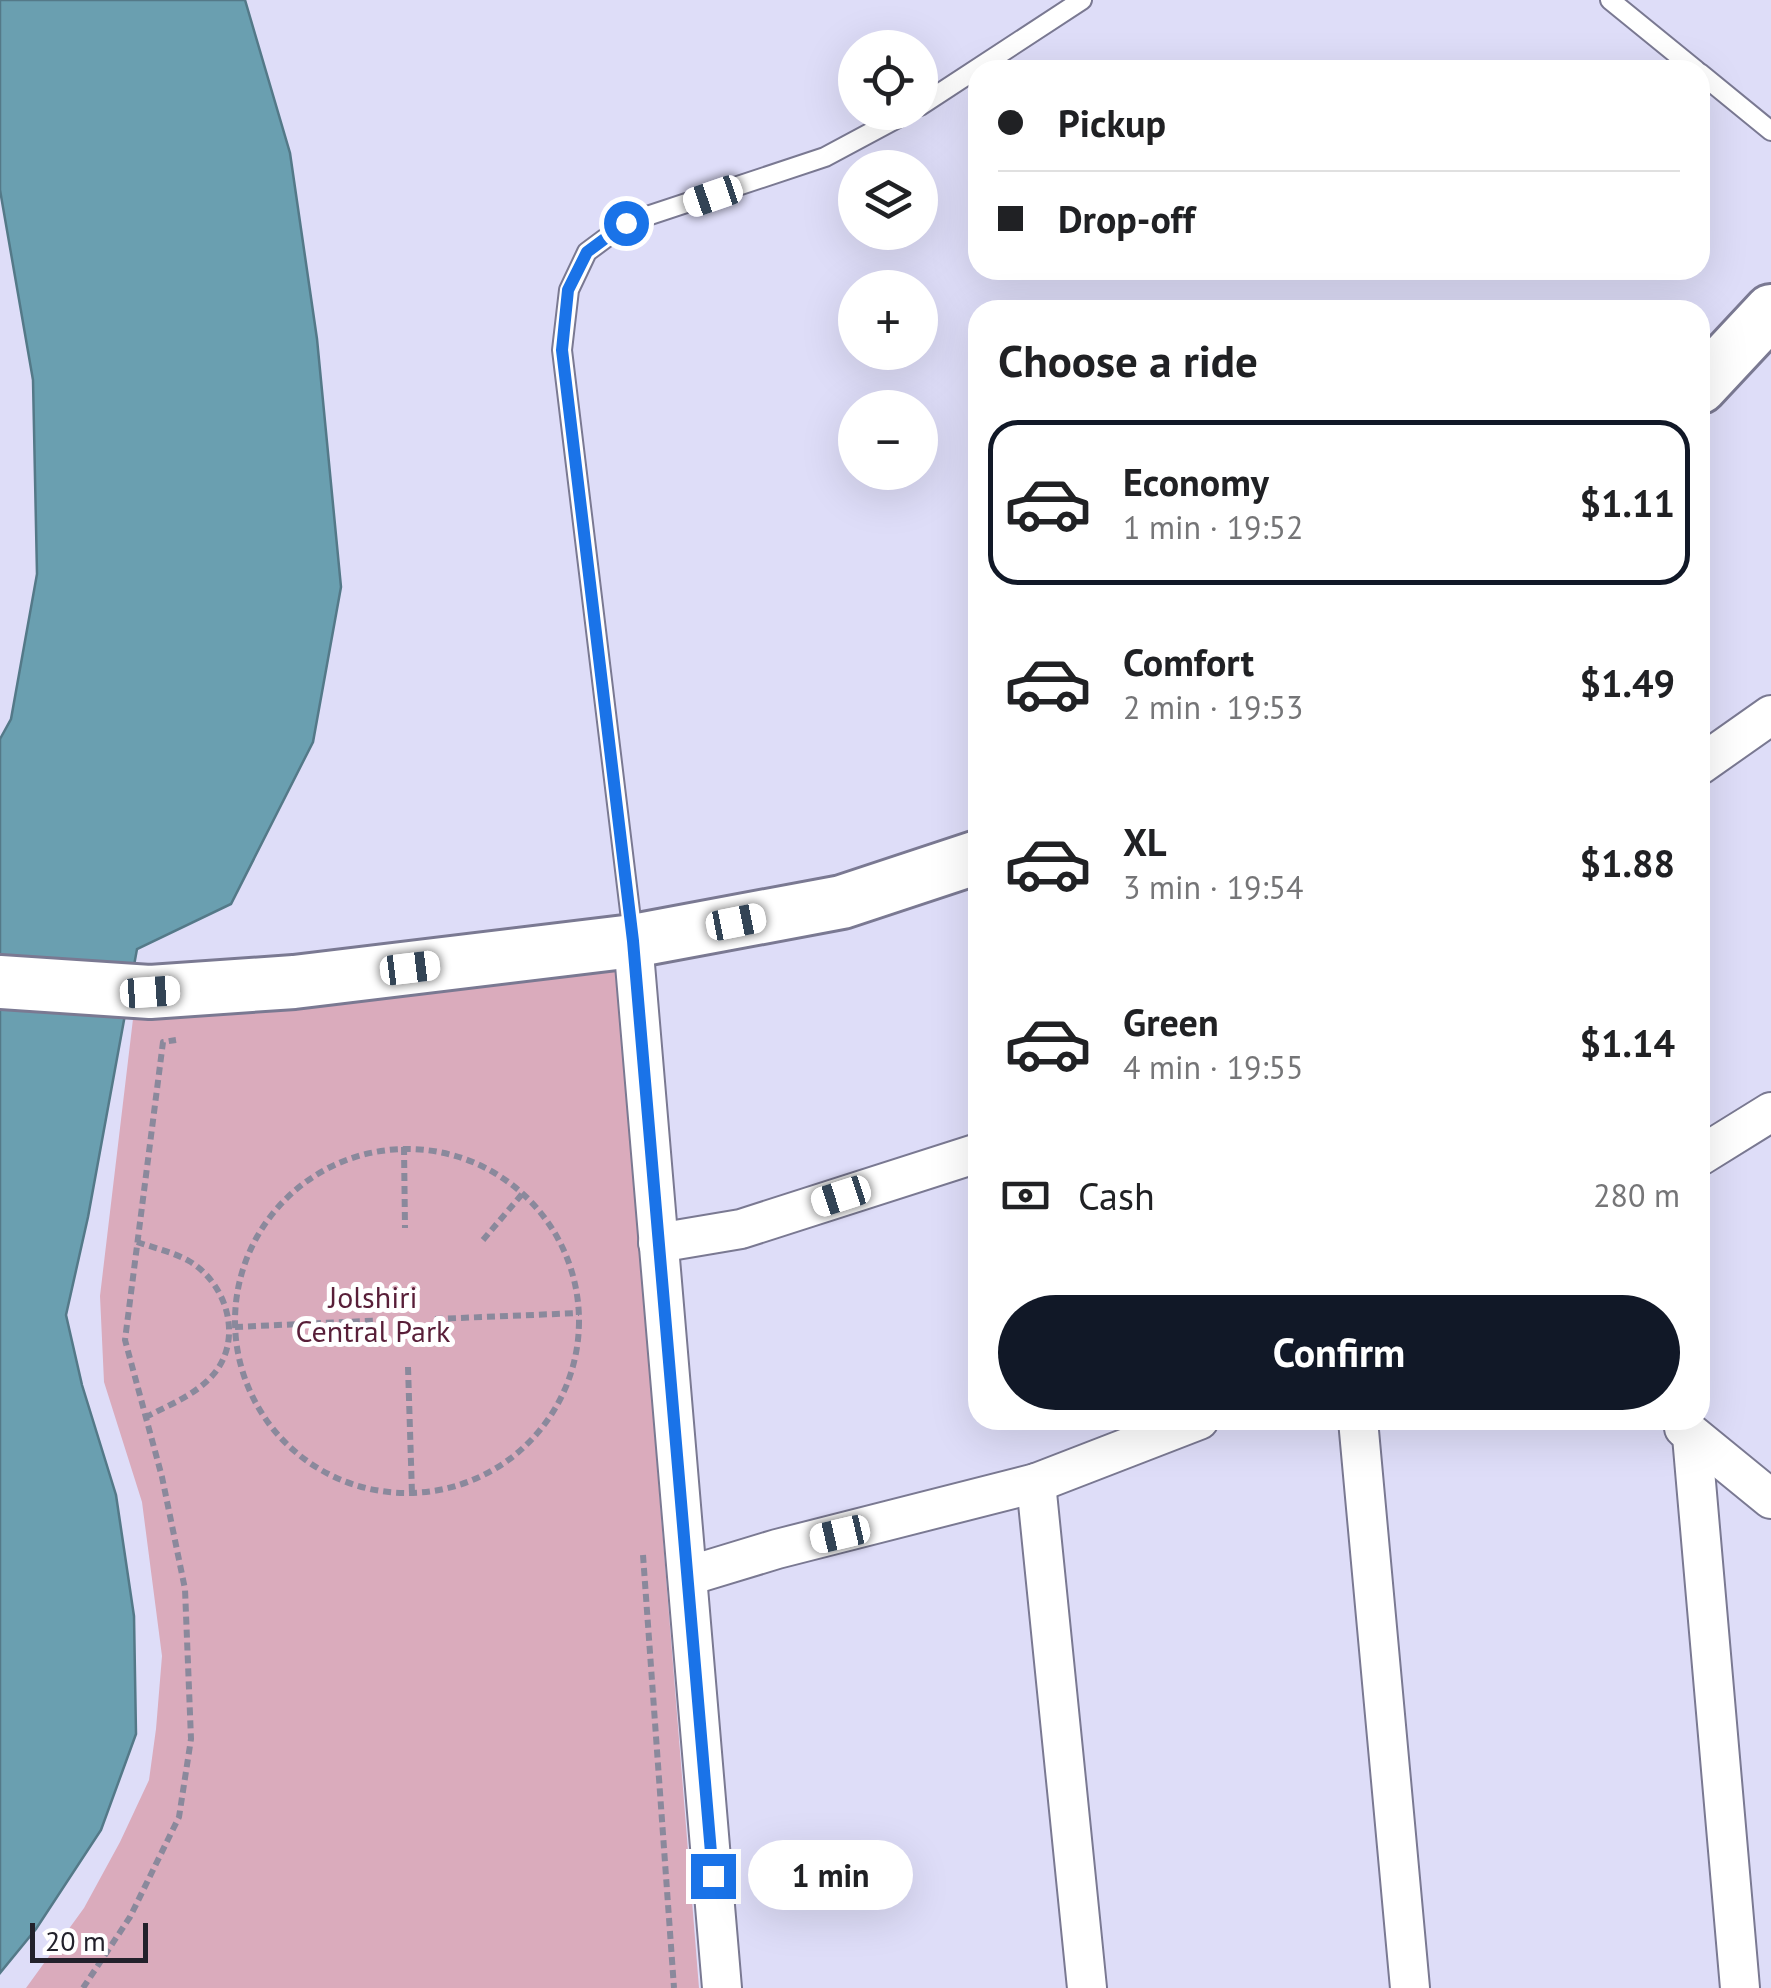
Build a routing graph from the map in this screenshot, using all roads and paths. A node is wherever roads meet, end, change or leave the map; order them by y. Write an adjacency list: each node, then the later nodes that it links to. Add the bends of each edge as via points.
1 (1082, 0): 3 (lane)
2 (1610, 0): 4 (lane)
3 (990, 60)
4 (1683, 60)
5 (968, 75): 7 (lane)
6 (1710, 82): 9 (lane)
7 (938, 94)
8 (876, 130): 15 (lane, via 825,157 626,223 587,252 568,290 562,350)
9 (1771, 131)
10 (1771, 311): 11 (street)
11 (1710, 376)
12 (1771, 715): 13 (street)
13 (1710, 758)
14 (968, 860): 15 (street, via 842,902)
15 (633, 941): 16 (street, via 294,982 150,992); 26 (street)
16 (0, 982)
17 (163, 1042): 25 (path)
18 (1771, 1112): 20 (street)
19 (404, 1148): 22 (path, via 439,1150 481,1164); 23 (path); 30 (path, via 357,1155 290,1194 261,1229 243,1267)
20 (1710, 1150)
21 (968, 1156): 26 (street, via 741,1228)
22 (523, 1193): 24 (path); 27 (path, via 567,1256)
23 (406, 1228)
24 (483, 1240)
25 (137, 1242): 32 (path, via 125,1340); 32 (path, via 190,1262 208,1278 228,1314 230,1336 214,1374)
26 (658, 1243): 40 (street)
27 (579, 1314): 29 (path); 38 (path, via 570,1376 548,1420 484,1475)
28 (388, 1320): 30 (path)
29 (434, 1320)
30 (235, 1327): 38 (path, via 248,1386 283,1440 354,1485)
31 (408, 1367): 38 (path)
32 (146, 1417): 41 (path, via 185,1588 191,1739 179,1817 130,1917)
33 (1172, 1430): 37 (street)
34 (1359, 1430): 44 (street)
35 (1683, 1430): 45 (street)
36 (1685, 1430): 39 (street)
37 (1036, 1483): 40 (street); 43 (street)
38 (412, 1494)
39 (1771, 1499)
40 (688, 1576): 42 (street)
41 (82, 1988)
42 (722, 1988)
43 (1087, 1988)
44 (1410, 1988)
45 (1740, 1988)

